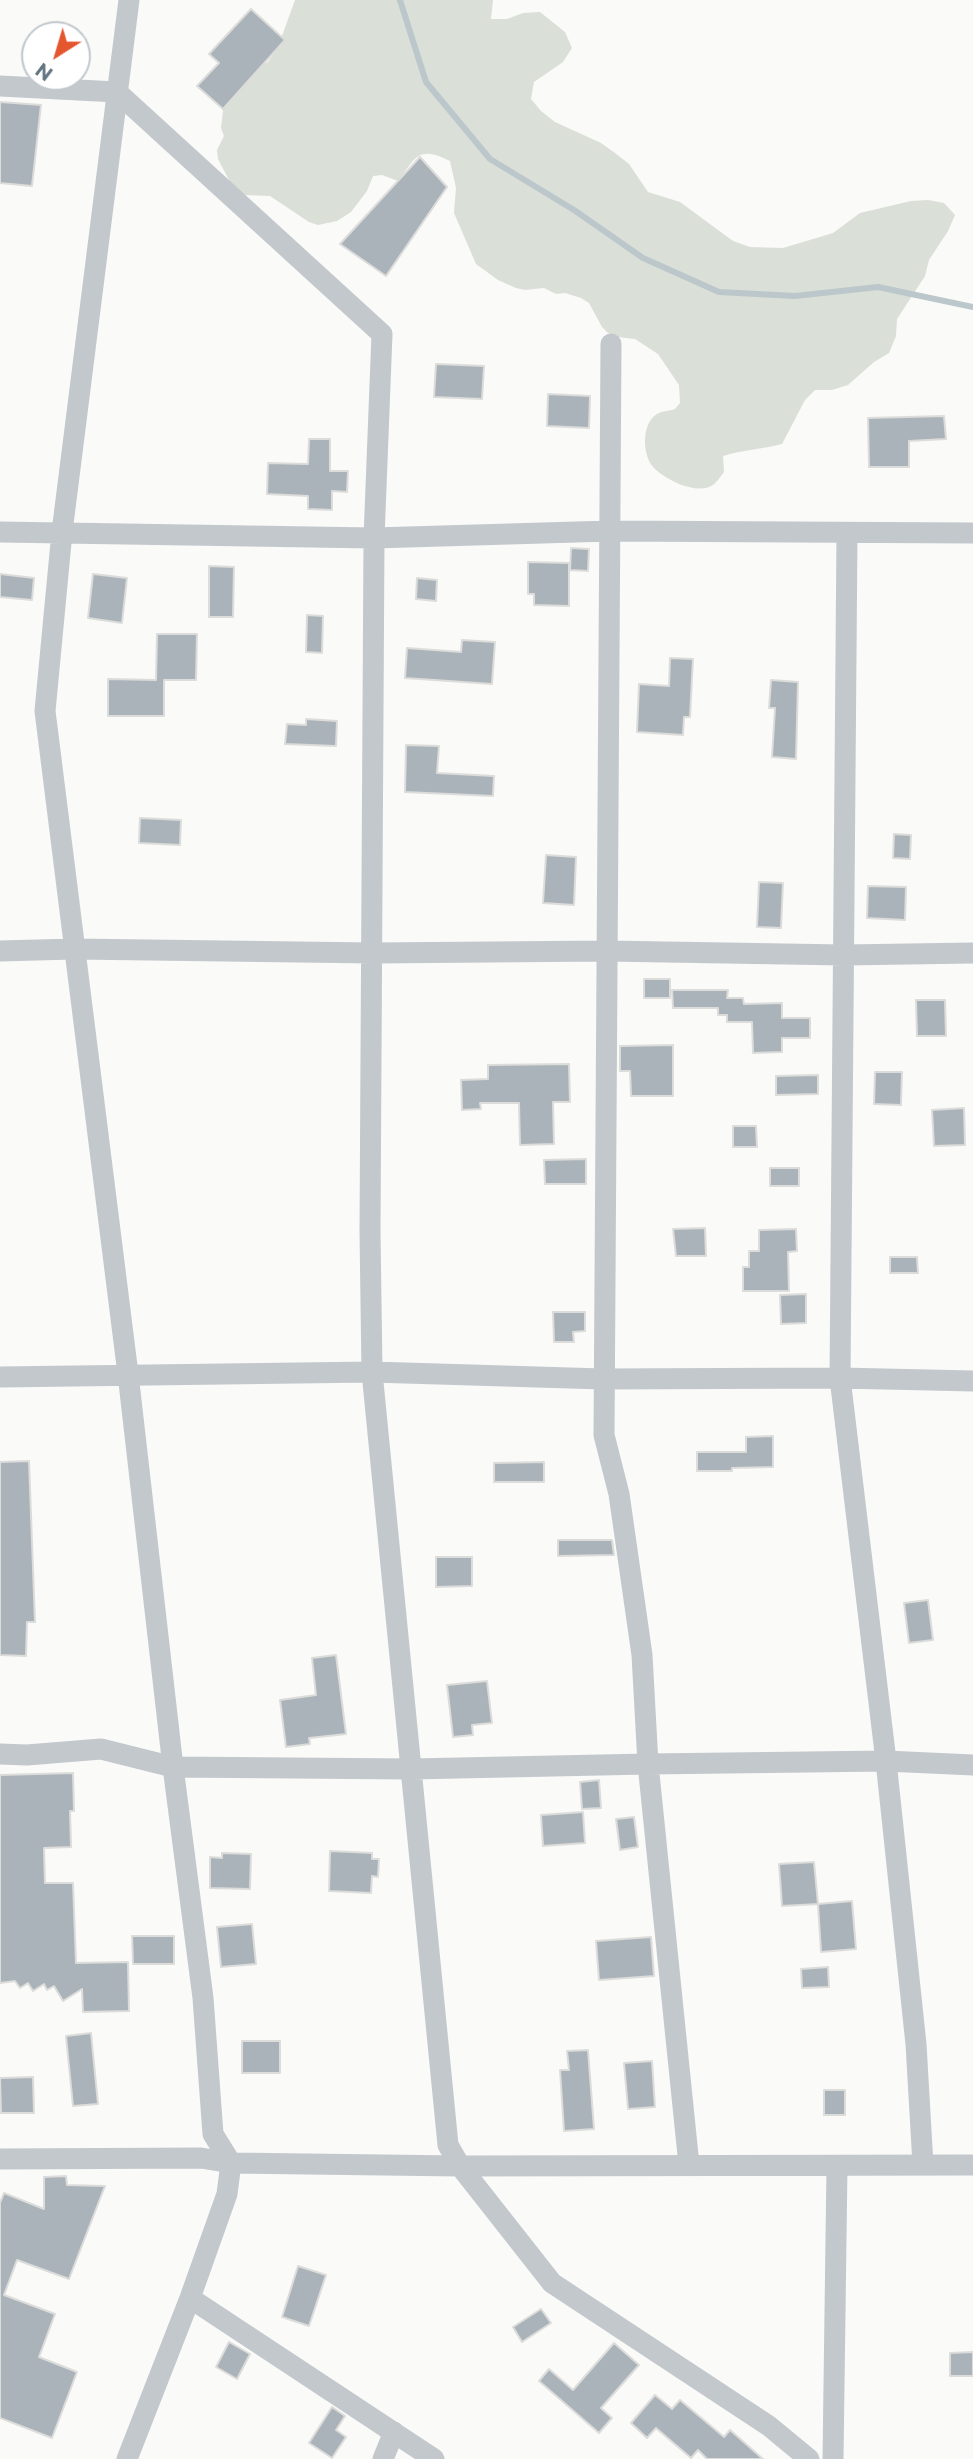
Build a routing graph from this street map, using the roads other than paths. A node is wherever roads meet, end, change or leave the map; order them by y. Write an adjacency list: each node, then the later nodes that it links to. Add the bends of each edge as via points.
1 (129, 0): 3 (street)
2 (0, 86): 3 (street)
3 (117, 92): 7 (street); 10 (street, via 382,334)
4 (611, 344): 5 (street)
5 (610, 531): 8 (street); 10 (street); 13 (street)
6 (0, 532): 7 (street)
7 (62, 532): 10 (street); 11 (street, via 45,711)
8 (847, 533): 9 (street); 16 (street)
9 (973, 533)
10 (374, 538): 14 (street)
11 (74, 949): 12 (street); 14 (street); 18 (street)
12 (0, 951)
13 (606, 951): 14 (street); 16 (street); 21 (street)
14 (373, 953): 17 (street)
15 (973, 953): 16 (street)
16 (844, 955): 20 (street)
17 (372, 1372): 18 (street); 21 (street); 28 (street)
18 (128, 1374): 19 (street); 27 (street)
19 (0, 1377)
20 (840, 1378): 21 (street); 22 (street); 24 (street)
21 (603, 1379): 25 (street, via 604,1435 619,1493 642,1655)
22 (973, 1381)
23 (0, 1754): 27 (street, via 101,1749)
24 (886, 1762): 25 (street); 26 (street); 32 (street, via 916,2044)
25 (648, 1763): 28 (street); 31 (street)
26 (973, 1765)
27 (173, 1767): 28 (street); 30 (street, via 203,1998 213,2134)
28 (411, 1769): 34 (street, via 447,2145)
29 (0, 2159): 30 (street, via 201,2158)
30 (231, 2162): 34 (street); 36 (street, via 227,2194)
31 (688, 2165): 34 (street); 35 (street)
32 (923, 2165): 33 (street); 35 (street)
33 (973, 2165)
34 (460, 2166): 41 (street, via 552,2283 768,2426)
35 (836, 2166): 42 (street)
36 (190, 2298): 37 (street); 38 (street)
37 (394, 2432): 39 (street); 40 (street)
38 (127, 2459)
39 (383, 2459)
40 (434, 2459)
41 (809, 2459)
42 (833, 2459)

